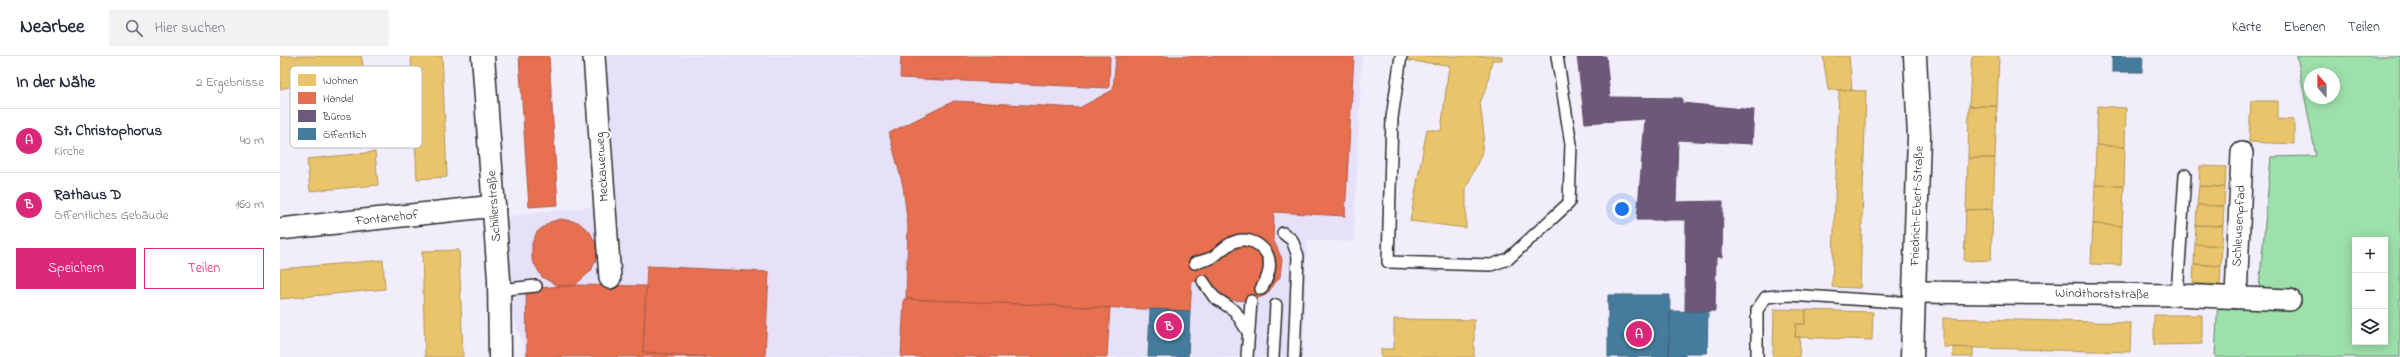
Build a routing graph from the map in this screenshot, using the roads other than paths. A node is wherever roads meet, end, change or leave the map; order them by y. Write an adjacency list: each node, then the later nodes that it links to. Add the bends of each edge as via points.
1 (483, 56): 8 (street, Schillerstraße)
2 (594, 56): 12 (street, Meckauerweg)
3 (1401, 56): 4 (lane, via 1392,118 1388,262 1491,265 1508,259 1568,203 1571,144)
4 (1557, 56)
5 (1915, 56): 18 (street, Friedrich-Ebert-Straße, via 1919,136)
6 (2242, 153): 19 (street, Schleusenpfad)
7 (2185, 175): 17 (lane)
8 (495, 206): 9 (street, Fontanehof); 16 (street, Schillerstraße)
9 (280, 229)
10 (1283, 233): 27 (lane, via 1292,240 1298,256)
11 (1195, 263): 15 (lane, via 1213,257 1231,242 1254,242 1262,247 1268,256 1270,266 1268,278)
12 (610, 278)
13 (1203, 282): 23 (lane, via 1214,297 1235,311)
14 (536, 286): 16 (lane)
15 (1261, 288)
16 (499, 290): 24 (street, Schillerstraße)
17 (2177, 295): 18 (street, Windthorststraße); 19 (street, Windthorststraße)
18 (1915, 298): 28 (lane, via 1788,295 1766,297 1757,310); 29 (street, Friedrich-Ebert-Straße)
19 (2236, 298): 20 (street, Windthorststraße)
20 (2290, 300)
21 (1252, 301): 23 (lane)
22 (1276, 305): 26 (lane)
23 (1248, 332): 25 (lane)
24 (500, 357)
25 (1247, 357)
26 (1273, 357)
27 (1294, 357)
28 (1757, 357)
29 (1911, 357)

